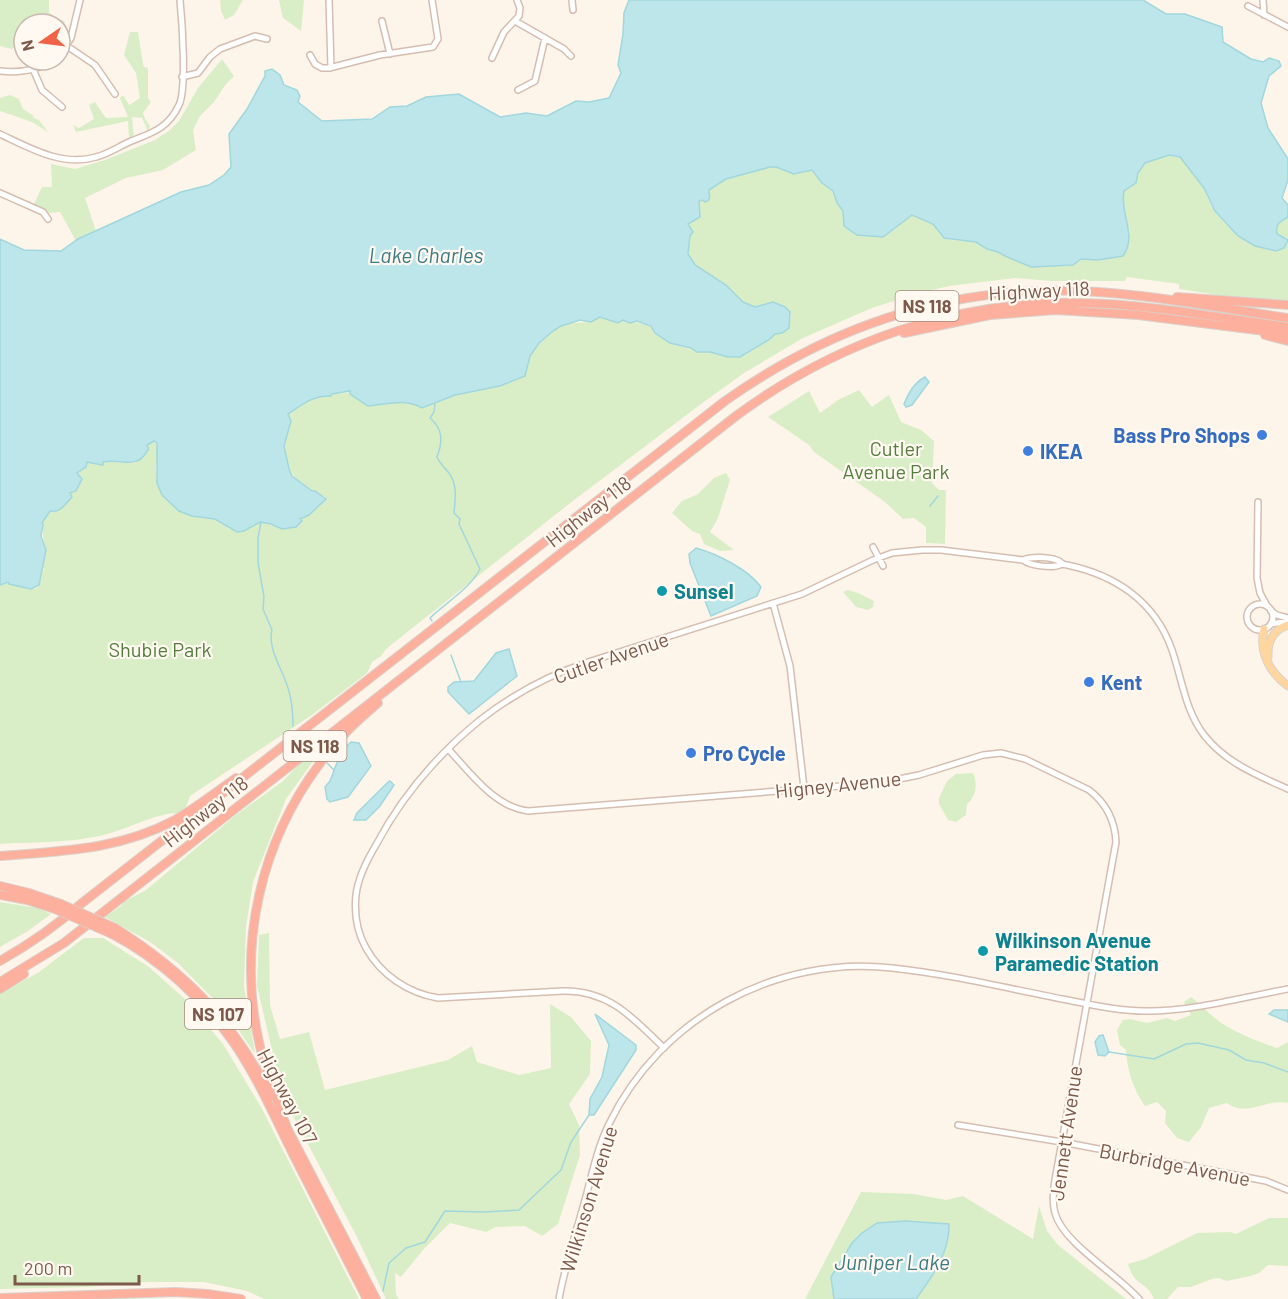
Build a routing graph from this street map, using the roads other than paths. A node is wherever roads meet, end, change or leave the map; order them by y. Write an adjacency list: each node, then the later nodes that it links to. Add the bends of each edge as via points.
1 (80, 0): 14 (street)
2 (180, 0): 24 (street)
3 (329, 0): 22 (street)
4 (432, 0): 18 (street, via 436,44)
5 (517, 0): 12 (street, via 520,12)
6 (572, 0): 9 (street)
7 (1263, 0): 10 (street)
8 (1248, 6): 10 (street)
9 (573, 10)
10 (1264, 15): 13 (street)
11 (382, 21): 18 (street)
12 (515, 21): 15 (street); 21 (street, via 504,32)
13 (1288, 27)
14 (72, 33)
15 (545, 38): 20 (street); 25 (street, via 535,81)
16 (267, 39): 24 (street, via 255,36 220,49 198,73)
17 (72, 49): 26 (street, via 95,65)
18 (390, 54): 22 (street)
19 (310, 55): 22 (street, via 317,66)
20 (571, 56)
21 (492, 58)
22 (331, 68)
23 (34, 72): 27 (street, via 42,90)
24 (182, 77): 28 (street, via 180,104 163,127 97,157 55,157)
25 (518, 90)
26 (115, 94)
27 (62, 107)
28 (0, 134)
29 (0, 193): 30 (street, via 43,212)
30 (48, 219)
31 (1288, 304): 33 (highway, via 1101,289 1036,288 944,299)
32 (1288, 318): 33 (highway, Highway 118 / NS 118, via 1139,296 1056,291 968,298)
33 (880, 320): 52 (highway, Highway 118 / NS 118, via 817,345 735,394)
34 (1288, 327): 38 (highway, Highway 118 / NS 118, via 1120,305 1038,303 927,321)
35 (1235, 328): 36 (highway); 37 (highway); 38 (highway, via 1119,313 1025,311 949,322)
36 (1288, 334)
37 (1288, 341)
38 (842, 352): 48 (highway, Highway 118 / NS 118, via 755,402)
39 (1258, 502): 43 (street)
40 (873, 547): 41 (street)
41 (879, 558): 42 (street); 44 (street, Cutler Avenue, via 814,589); 55 (street, Cutler Avenue, via 922,550 1057,567 1062,564 1108,577 1138,598 1165,633 1189,708 1205,736 1230,760)
42 (883, 566)
43 (1260, 593): 45 (street); 46 (street)
44 (773, 603): 53 (street, Cutler Avenue, via 566,669 506,702); 54 (street, via 790,666)
45 (1254, 606): 46 (street); 49 (street, via 1247,613 1248,621 1256,629)
46 (1269, 608): 47 (street); 49 (street, via 1272,620)
47 (1288, 621): 49 (street); 50 (main road, via 1270,639)
48 (468, 626): 61 (highway, Highway 118 / NS 118); 69 (highway, via 338,741 294,802 267,863 254,928 252,996 259,1042)
49 (1267, 627): 50 (main road, via 1262,647)
50 (1269, 666): 51 (main road)
51 (1288, 686)
52 (306, 729): 56 (highway, via 193,809 140,836 102,846); 62 (highway, Highway 118 / NS 118, via 64,919)
53 (448, 749): 54 (street, Higney Avenue, via 499,800 528,811); 67 (street, Cutler Avenue, via 411,788 362,872 356,894 356,918 364,943 375,960 396,981 419,994 438,998 563,991 596,995 612,1002)
54 (804, 788): 66 (street, Higney Avenue, via 897,780 1001,753 1025,759 1089,790 1108,810 1116,842)
55 (1288, 789)
56 (0, 856)
57 (0, 886): 59 (highway)
58 (0, 895): 59 (highway)
59 (58, 906): 60 (highway, bridge)
60 (114, 931): 69 (highway, Highway 107 / NS 107, via 148,949 188,981 223,1019 253,1062); 74 (highway, via 180,983 233,1043 261,1089)
61 (64, 943): 63 (highway, Highway 118 / NS 118); 64 (highway)
62 (0, 961)
63 (0, 982)
64 (0, 989)
65 (1288, 989): 66 (street, Wilkinson Avenue, via 1162,1010 1133,1011)
66 (1086, 1004): 67 (street, Wilkinson Avenue, via 916,971 835,966 782,977 731,998); 70 (street, Jennett Avenue)
67 (664, 1048): 76 (street, Wilkinson Avenue, via 632,1086 608,1125)
68 (958, 1125): 70 (street, Burbridge Avenue)
69 (287, 1128): 75 (highway, Highway 107 / NS 107)
70 (1062, 1142): 71 (street, Burbridge Avenue, via 1266,1181); 77 (street, Jennett Avenue, via 1053,1195 1058,1223)
71 (1288, 1190)
72 (0, 1298): 73 (highway, via 176,1292)
73 (241, 1299)
74 (367, 1299)
75 (376, 1299)
76 (559, 1299)
77 (1139, 1299)

